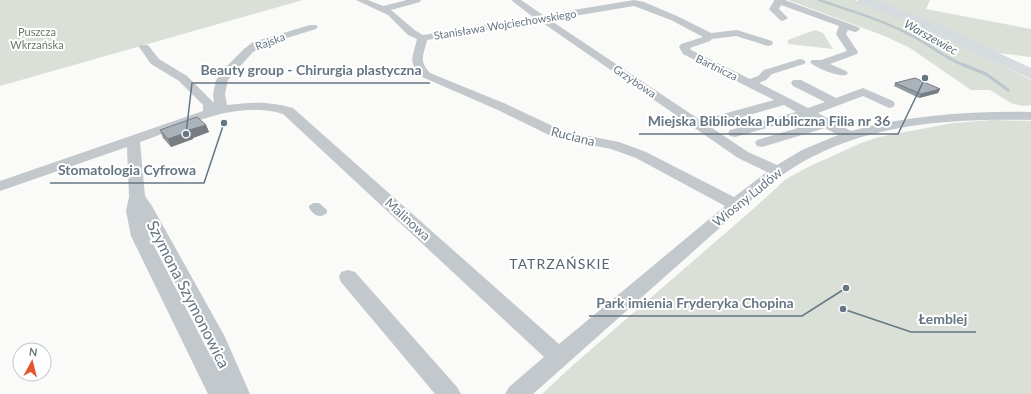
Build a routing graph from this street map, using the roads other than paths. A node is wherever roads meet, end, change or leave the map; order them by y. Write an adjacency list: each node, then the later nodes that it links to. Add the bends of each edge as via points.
1 (360, 0): 9 (street)
2 (418, 0): 9 (street)
3 (515, 0): 10 (street, Grzybowa)
4 (586, 0): 8 (street)
5 (778, 0): 11 (street, via 774,9); 17 (street, via 851,27 842,29 841,34 853,52)
6 (864, 0): 21 (street, via 930,26)
7 (634, 3): 8 (street, Stanisława Wojciechowskiego); 13 (street, Bartnicza, via 674,18)
8 (600, 8): 10 (street, Stanisława Wojciechowskiego)
9 (383, 9): 14 (street)
10 (542, 18): 14 (street, Stanisława Wojciechowskiego); 36 (street, Grzybowa, via 743,155)
11 (783, 18)
12 (313, 27): 27 (street, Rajska, via 257,44 248,50 222,80)
13 (709, 36): 15 (street, via 737,34); 22 (street, Bartnicza, via 684,47 687,52)
14 (422, 38): 39 (street, Ruciana, via 416,58 426,74 554,132 614,145 641,155)
15 (768, 43)
16 (144, 47): 27 (street, via 154,62 180,76)
17 (810, 62): 19 (street); 20 (street)
18 (755, 66): 19 (street)
19 (768, 72): 22 (street)
20 (842, 73)
21 (1031, 74)
22 (750, 83): 24 (street, Bartnicza)
23 (796, 83): 25 (street)
24 (785, 101): 28 (street, Bartnicza); 30 (street)
25 (836, 103): 26 (street, via 863,92); 28 (street)
26 (889, 104)
27 (216, 111): 34 (street); 41 (street, Malinowa, via 245,106 267,106 288,112)
28 (807, 113): 31 (street, Bartnicza); 32 (street)
29 (1031, 116): 33 (street, Wiosny Ludów, via 919,122)
30 (717, 120)
31 (826, 124): 33 (street, Bartnicza); 35 (street)
32 (735, 133)
33 (849, 136): 36 (street, Wiosny Ludów, via 811,152)
34 (132, 140): 37 (street); 38 (street, Szymona Szymonowica)
35 (762, 143)
36 (778, 171): 39 (street, Wiosny Ludów)
37 (0, 186)
38 (137, 197): 42 (street, Szymona Szymonowica, via 134,211 145,247); 43 (street, Szymona Szymonowica, via 217,343)
39 (736, 205): 41 (street, Wiosny Ludów)
40 (348, 277): 44 (street)
41 (559, 357): 45 (street, Wiosny Ludów)
42 (220, 394)
43 (238, 394)
44 (449, 394)
45 (517, 394)

